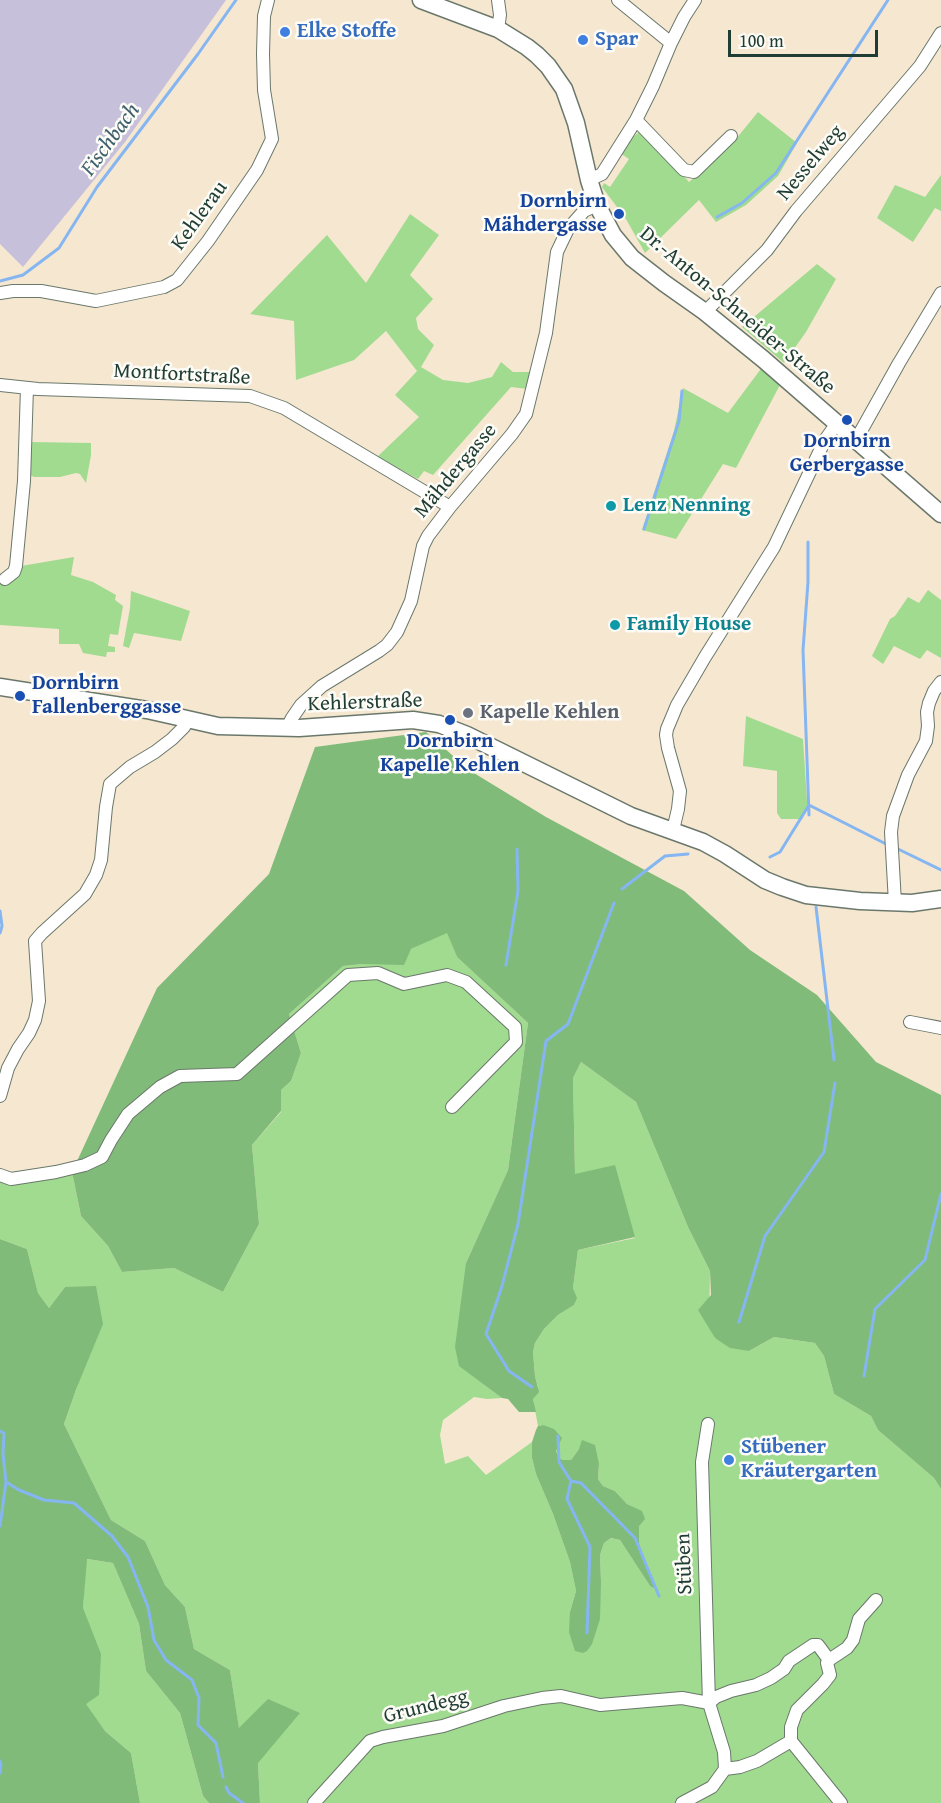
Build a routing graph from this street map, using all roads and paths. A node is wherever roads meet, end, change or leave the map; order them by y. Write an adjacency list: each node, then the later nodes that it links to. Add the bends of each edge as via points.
1 (268, 0): 13 (street, Kehlerau, via 264,16 264,90 272,139 257,170 177,280 164,287 96,301 41,291)
2 (421, 0): 6 (street, Dr.-Anton-Schneider-Straße)
3 (498, 0): 6 (street)
4 (618, 0): 8 (street)
5 (695, 0): 8 (street)
6 (498, 29): 11 (street, Dr.-Anton-Schneider-Straße, via 527,46 557,78 570,102)
7 (941, 33): 15 (street, Nesselweg, via 920,66 767,250)
8 (671, 43): 9 (street)
9 (636, 120): 10 (street, via 684,170 694,172); 11 (street, via 602,174)
10 (731, 136)
11 (589, 180): 12 (street, Dr.-Anton-Schneider-Straße)
12 (597, 205): 15 (street, Dr.-Anton-Schneider-Straße, via 613,235 632,258); 20 (street, Mähdergasse, via 584,211 568,229 557,252 546,333 526,414 513,435)
13 (0, 292)
14 (941, 295): 19 (street)
15 (705, 312): 18 (street, Dr.-Anton-Schneider-Straße)
16 (0, 385): 17 (street, Montfortstraße)
17 (27, 388): 20 (street, Montfortstraße, via 244,395 264,400 284,408); 22 (street, via 16,566)
18 (837, 423): 19 (street, Dr.-Anton-Schneider-Straße); 27 (street, via 825,440 774,548 705,657 667,729 680,791)
19 (856, 440): 21 (street, Dr.-Anton-Schneider-Straße)
20 (450, 507): 26 (street, Mähdergasse, via 423,546 411,601 397,632 379,651 322,686 301,705)
21 (941, 514)
22 (5, 579)
23 (941, 682): 29 (street, via 929,703 926,741 894,809)
24 (0, 687): 25 (street, Kehlerstraße)
25 (188, 719): 26 (street, Kehlerstraße, via 218,726); 32 (street, via 172,739 110,784 96,875 85,894 35,941 39,1001 35,1020 8,1068)
26 (287, 728): 27 (street, Kehlerstraße, via 413,720 439,724 631,816)
27 (673, 830): 29 (street, Kehlerstraße, via 703,842 765,880 798,893)
28 (941, 899): 29 (street, Kehlerstraße)
29 (894, 903)
30 (910, 1022): 31 (street)
31 (941, 1028)
32 (0, 1096)
33 (452, 1107): 34 (street, via 516,1041 515,1027 466,982 447,975 405,984 378,973 348,975 237,1074 180,1076 160,1087 128,1114 102,1157 56,1172 12,1179)
34 (0, 1175)
35 (708, 1424): 38 (street, Stüben, via 702,1462)
36 (876, 1600): 37 (street, via 859,1619 847,1648)
37 (829, 1660): 38 (street, via 818,1645 813,1645 771,1678); 39 (street, via 830,1675 797,1710)
38 (709, 1703): 40 (street, Stüben, via 724,1752); 41 (street, Grundegg, via 682,1698 600,1705 561,1696 504,1706 443,1726 370,1741)
39 (791, 1741): 40 (street, via 757,1761); 43 (street)
40 (725, 1769): 42 (street, via 712,1786)
41 (314, 1803)
42 (682, 1803)
43 (841, 1803)

